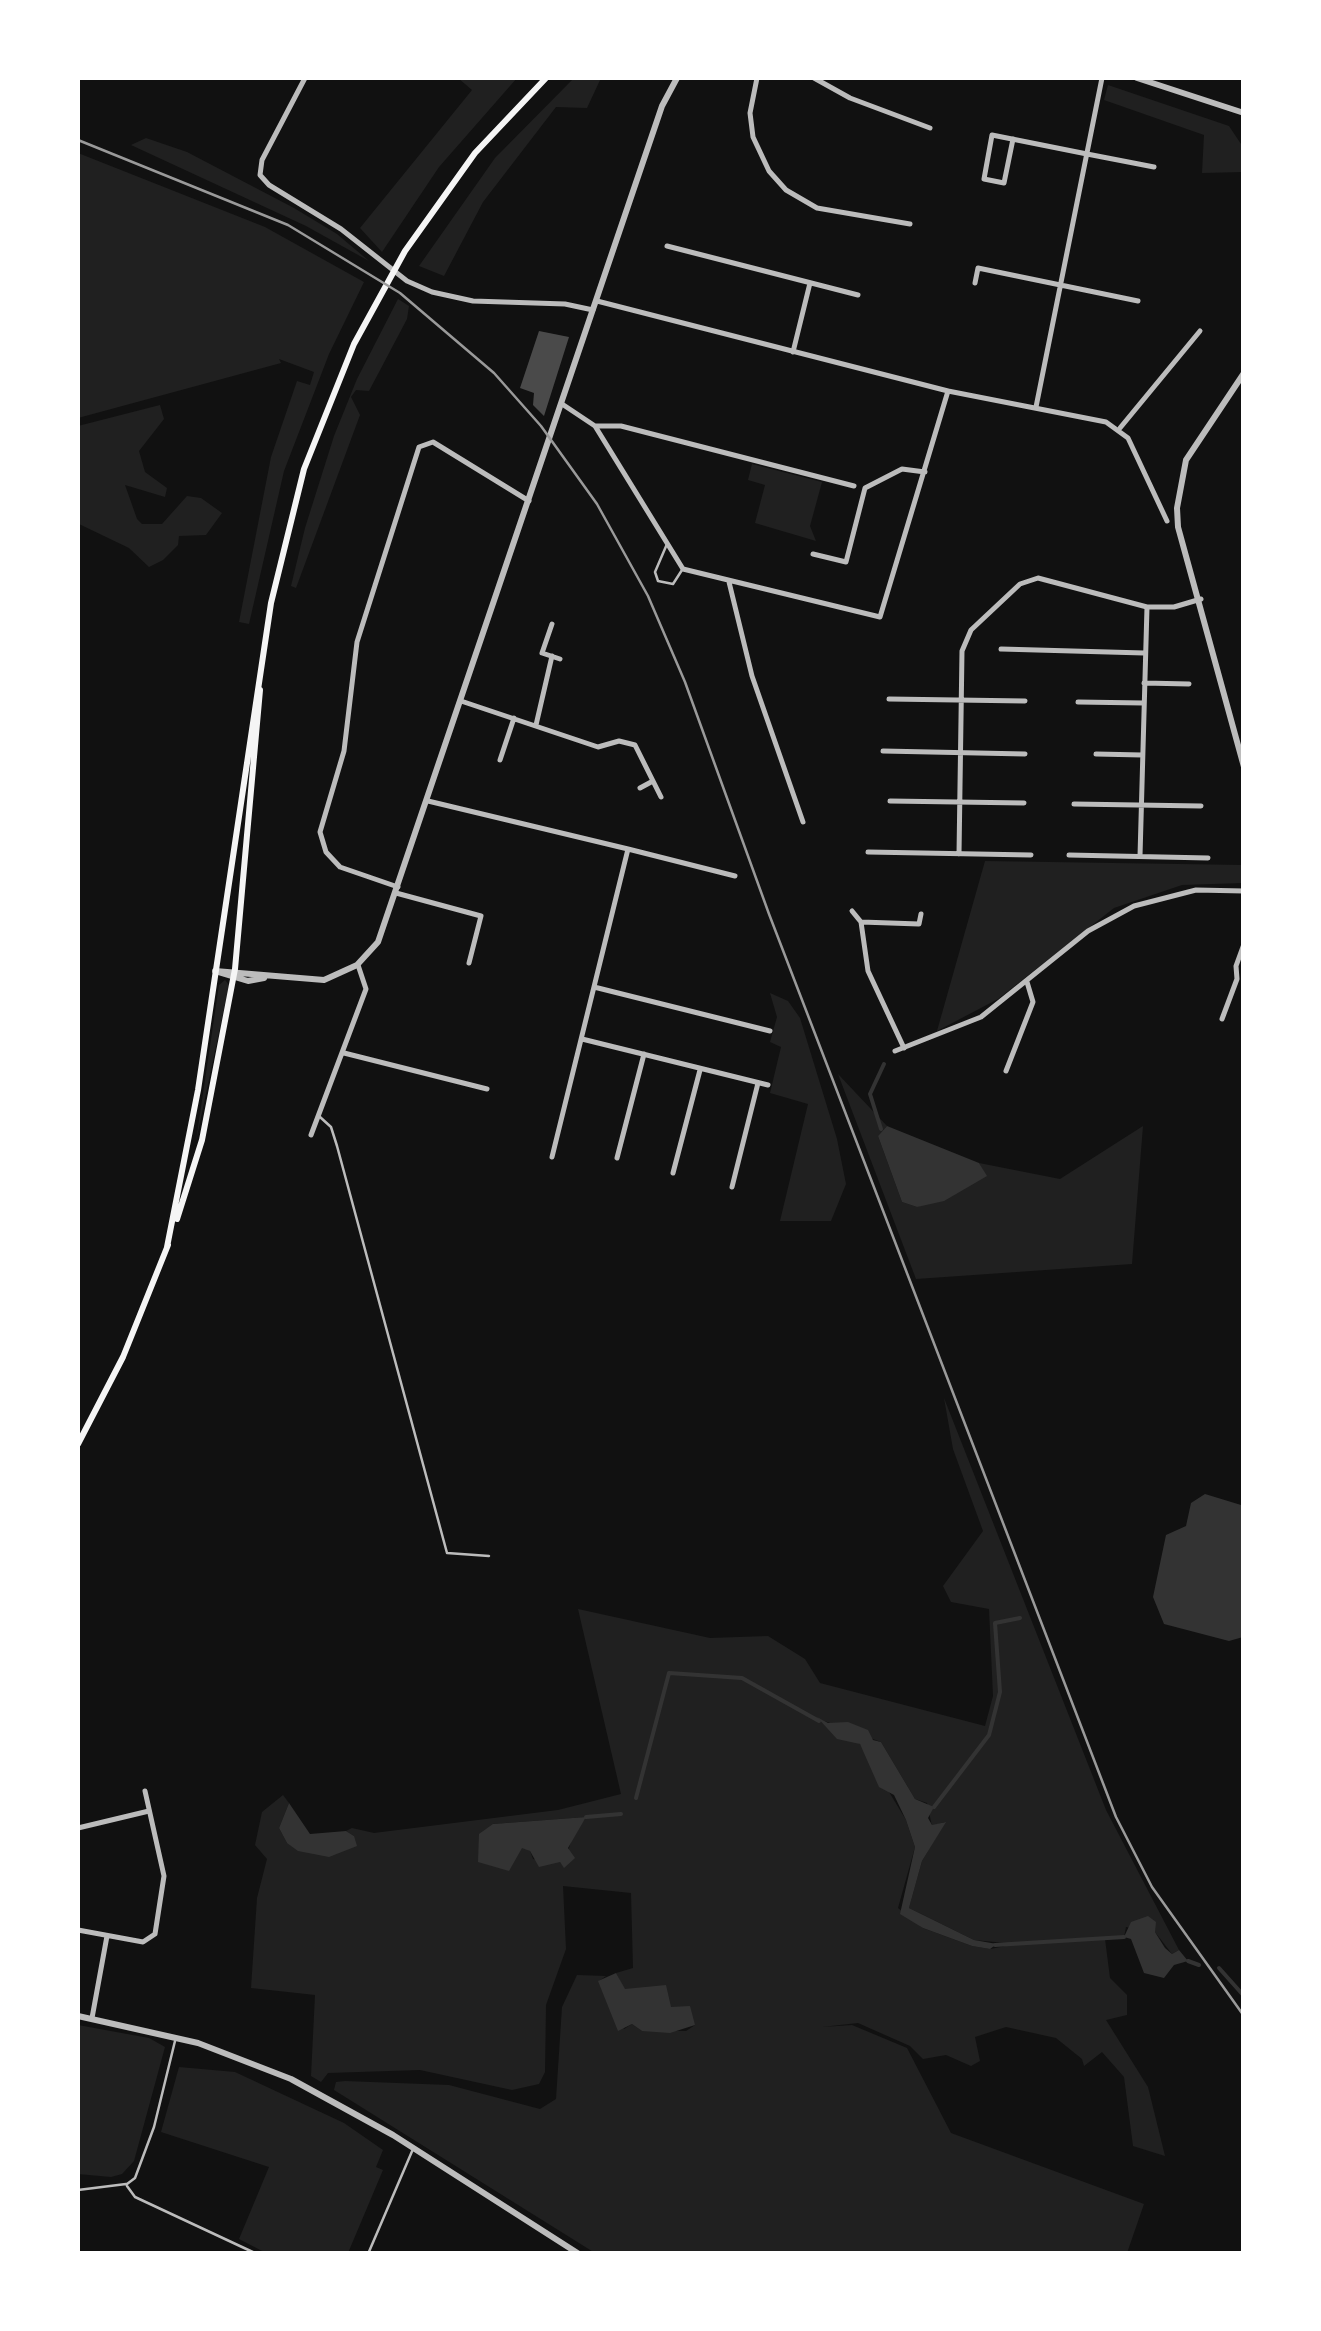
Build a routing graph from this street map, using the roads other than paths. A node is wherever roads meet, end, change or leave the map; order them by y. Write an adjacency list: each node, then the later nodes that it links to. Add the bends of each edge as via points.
1 (305, 78): 21 (street, via 262,160 260,175 269,186 432,292)
2 (546, 78): 43 (main road, via 475,152 405,251 336,382 280,558)
3 (677, 78): 19 (street)
4 (757, 78): 13 (street, via 750,114 754,137 786,190 817,208)
5 (814, 78): 9 (street)
6 (1102, 78): 11 (street)
7 (1137, 78): 8 (street)
8 (1244, 113)
9 (930, 128)
10 (1012, 139): 10 (street, via 1004,183 984,179 992,135); 11 (street)
11 (1087, 154): 12 (street); 17 (street)
12 (1154, 167)
13 (910, 224)
14 (667, 246): 16 (street)
15 (975, 282): 17 (street, via 978,268)
16 (810, 283): 18 (street); 23 (street)
17 (1060, 285): 20 (street); 27 (street)
18 (858, 296)
19 (596, 301): 21 (street); 23 (street)
20 (1138, 302)
21 (593, 310): 26 (street)
22 (1200, 331): 29 (street)
23 (793, 352): 25 (street)
24 (1244, 374): 38 (street, via 1198,436 1178,486 1178,527)
25 (948, 391): 27 (street); 30 (street)
26 (562, 404): 28 (street); 32 (street)
27 (1036, 407): 29 (street)
28 (595, 426): 31 (street, via 620,426); 34 (street)
29 (1120, 428): 33 (street)
30 (925, 472): 35 (street, via 902,468 865,488 846,562); 37 (street, via 880,617)
31 (854, 486)
32 (529, 502): 48 (street); 81 (street, via 432,442 419,447 357,642 344,751 320,832 340,867)
33 (1166, 521)
34 (667, 543): 36 (street); 36 (lane, via 658,580 673,584)
35 (814, 554)
36 (683, 569): 37 (street)
37 (729, 582): 72 (street, via 752,676)
38 (1201, 599): 39 (street); 55 (street)
39 (1147, 607): 42 (street); 47 (street, via 1050,578 1028,580 965,641)
40 (552, 624): 53 (street, via 542,653 556,658)
41 (1001, 649): 42 (street)
42 (1144, 652): 44 (street)
43 (263, 653): 90 (main road); 91 (main road)
44 (1144, 683): 45 (street); 51 (street)
45 (1189, 684)
46 (890, 699): 47 (street)
47 (960, 700): 49 (street); 56 (street)
48 (461, 701): 52 (street); 65 (street)
49 (1026, 701)
50 (1078, 702): 51 (street)
51 (1143, 703): 59 (street)
52 (514, 718): 53 (street); 60 (street)
53 (536, 725): 62 (street, via 598,747 635,745)
54 (883, 751): 56 (street)
55 (1242, 751): 61 (street)
56 (960, 752): 57 (street); 67 (street)
57 (1025, 754)
58 (1096, 754): 59 (street)
59 (1142, 754): 70 (street)
60 (500, 760)
61 (1244, 767)
62 (653, 781): 63 (street); 64 (street)
63 (640, 788)
64 (661, 797)
65 (428, 801): 73 (street); 81 (street)
66 (890, 801): 67 (street)
67 (959, 802): 68 (street); 75 (street)
68 (1024, 803)
69 (1074, 804): 70 (street)
70 (1141, 806): 71 (street); 78 (street)
71 (1201, 806)
72 (803, 822)
73 (628, 849): 80 (street); 93 (street)
74 (868, 852): 75 (street)
75 (958, 854): 76 (street)
76 (1032, 855)
77 (1068, 855): 78 (street)
78 (1140, 856): 79 (street)
79 (1208, 858)
80 (735, 876)
81 (397, 890): 88 (street, via 481,916); 89 (street, via 378,942)
82 (1243, 891): 83 (street); 92 (street, via 1196,890 1134,906 1088,931)
83 (1244, 900)
84 (852, 911): 86 (street)
85 (921, 914): 86 (street, via 919,924)
86 (862, 922): 97 (street, via 868,971)
87 (1244, 944): 94 (street)
88 (469, 963)
89 (357, 965): 91 (street, via 324,980); 99 (street, via 367,982)
90 (215, 971): 91 (street); 112 (main road)
91 (234, 974): 112 (main road, via 202,1140)
92 (1027, 982): 97 (street, via 981,1017); 102 (street, via 1033,1002)
93 (594, 987): 95 (street); 96 (street)
94 (1222, 1018)
95 (770, 1032)
96 (582, 1039): 100 (street); 108 (street)
97 (904, 1048): 98 (street)
98 (895, 1051)
99 (343, 1053): 105 (street); 106 (street)
100 (644, 1054): 101 (street); 109 (street)
101 (701, 1068): 103 (street); 110 (street)
102 (1006, 1071)
103 (758, 1083): 104 (street); 111 (street)
104 (768, 1085)
105 (487, 1089)
106 (320, 1116): 107 (street); 114 (lane, via 337,1146 447,1553)
107 (311, 1135)
108 (552, 1157)
109 (617, 1158)
110 (673, 1173)
111 (732, 1187)
112 (167, 1247): 113 (main road, via 123,1357)
113 (78, 1444)
114 (488, 1556)
115 (145, 1791): 116 (street)
116 (149, 1811): 117 (street); 119 (street, via 164,1876 156,1934 143,1942)
117 (78, 1828)
118 (78, 1930): 119 (street)
119 (107, 1936): 121 (street)
120 (78, 2016): 121 (street)
121 (92, 2018): 122 (street)
122 (176, 2037): 123 (street, via 291,2079); 124 (lane, via 154,2127 136,2178)
123 (413, 2148): 127 (lane); 128 (street)
124 (126, 2184): 125 (lane); 126 (lane, via 135,2197)
125 (78, 2190)
126 (256, 2254)
127 (368, 2254)
128 (579, 2254)

